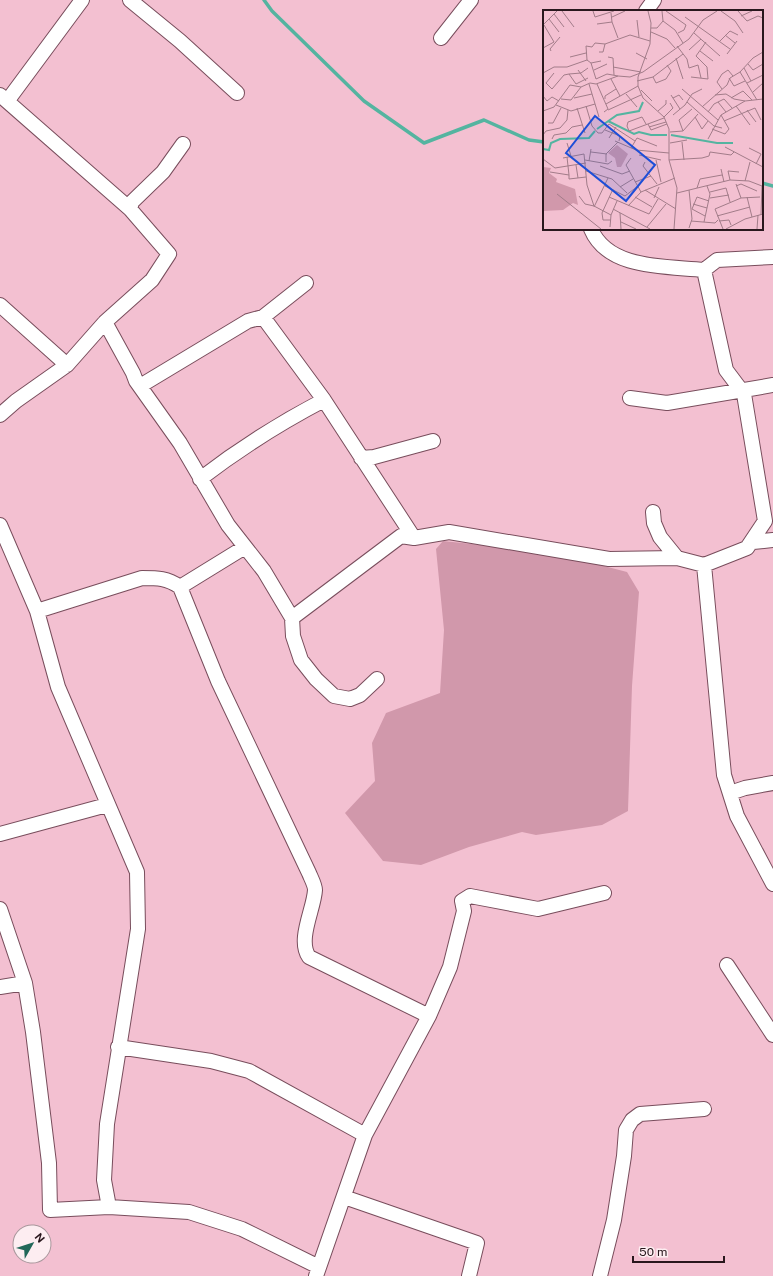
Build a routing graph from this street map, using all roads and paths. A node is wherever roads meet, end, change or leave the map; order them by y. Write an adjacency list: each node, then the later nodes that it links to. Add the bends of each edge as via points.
1 (82, 0): 8 (street)
2 (130, 0): 7 (street)
3 (471, 0): 6 (street)
4 (654, 0): 5 (street)
5 (647, 10)
6 (441, 38)
7 (237, 93)
8 (4, 97): 10 (street)
9 (183, 144): 10 (street, via 163,172 132,202)
10 (130, 209): 17 (street, via 169,254 152,280)
11 (592, 230): 13 (street, via 611,254 634,262)
12 (773, 257): 13 (street, via 717,260)
13 (704, 270): 21 (street, via 726,370)
14 (306, 283): 16 (street)
15 (0, 305): 18 (street)
16 (263, 317): 19 (street, via 248,321); 23 (street)
17 (104, 322): 18 (street); 19 (street)
18 (67, 365): 24 (street)
19 (140, 386): 27 (street, via 180,443)
20 (773, 386): 21 (street)
21 (742, 390): 22 (street, via 667,403); 32 (street, via 765,521)
22 (630, 398)
23 (324, 400): 26 (street); 27 (street, via 287,419)
24 (0, 415)
25 (433, 441): 26 (street, via 374,457)
26 (361, 458): 30 (street)
27 (200, 479): 33 (street, via 228,525)
28 (653, 512): 34 (street, via 654,523 660,537)
29 (0, 525): 37 (street)
30 (414, 538): 34 (street, via 448,532 609,559); 38 (street, via 401,536)
31 (773, 540): 32 (street)
32 (753, 542): 35 (street, via 747,548)
33 (245, 547): 36 (street); 38 (street, via 264,571)
34 (677, 558): 35 (street)
35 (704, 565): 41 (street, via 721,752 724,775)
36 (180, 587): 37 (street, via 161,578 142,578); 50 (street, via 218,681 316,889 307,927 306,954)
37 (37, 611): 42 (street, via 58,687)
38 (292, 618): 39 (street, via 293,636 301,660 334,696 350,699 360,695)
39 (377, 679)
40 (773, 783): 41 (street)
41 (730, 793): 44 (street, via 737,816)
42 (107, 805): 43 (street); 52 (street, via 137,872 138,893 138,929)
43 (0, 834)
44 (773, 884)
45 (604, 893): 50 (street, via 538,909 470,896 462,901 464,911 450,967)
46 (0, 909): 48 (street)
47 (727, 965): 51 (street)
48 (25, 983): 49 (street); 56 (street, via 49,1163 50,1210)
49 (0, 987)
50 (428, 1016): 54 (street)
51 (773, 1035)
52 (118, 1047): 54 (street, via 211,1061 249,1071); 56 (street, via 105,1154 104,1180)
53 (704, 1109): 59 (street, via 640,1114 632,1120 626,1130 614,1220)
54 (365, 1135): 55 (street)
55 (344, 1196): 57 (street); 58 (street, via 477,1243)
56 (109, 1207): 57 (street, via 188,1212 242,1229)
57 (318, 1271)
58 (470, 1276)
59 (600, 1276)

